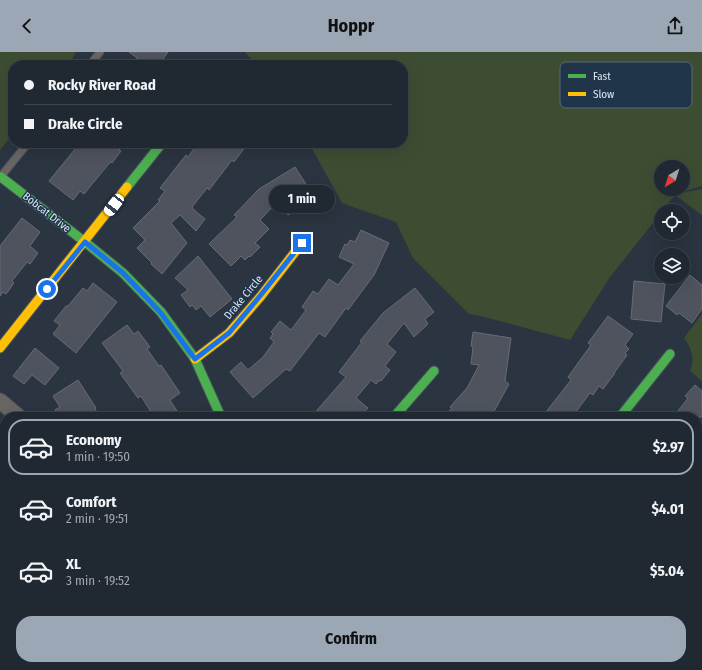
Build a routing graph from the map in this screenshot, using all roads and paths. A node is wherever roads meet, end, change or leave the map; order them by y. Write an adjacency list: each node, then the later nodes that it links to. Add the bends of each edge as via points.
1 (100, 52): 2 (lane)
2 (94, 60)
3 (24, 148): 5 (lane)
4 (158, 148): 6 (street)
5 (0, 178): 6 (street, Bobcat Drive)
6 (85, 242): 8 (street); 10 (street, Bobcat Drive, via 123,273 160,312)
7 (302, 243): 10 (street, Drake Circle, via 229,333)
8 (0, 348)
9 (670, 354): 16 (street)
10 (195, 359): 14 (street, Bobcat Drive)
11 (434, 371): 15 (street)
12 (0, 401): 13 (street)
13 (13, 412)
14 (218, 412)
15 (398, 412)
16 (624, 412)

